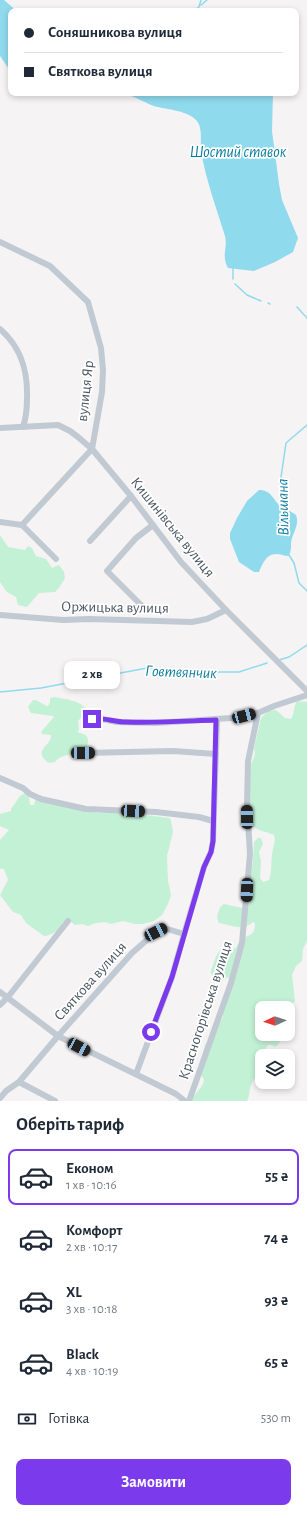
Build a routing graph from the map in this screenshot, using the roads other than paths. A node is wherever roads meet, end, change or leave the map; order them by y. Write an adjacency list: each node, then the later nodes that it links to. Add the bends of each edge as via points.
1 (0, 243): 5 (street, вулиця Яр, via 50,266 88,302 102,348 103,370 102,392)
2 (0, 329): 3 (street, via 19,351 24,366 27,386 26,418)
3 (23, 427): 4 (street, Кишинівська вулиця); 5 (street, Кишинівська вулиця, via 58,425 70,430)
4 (0, 428)
5 (92, 449): 6 (street, Кишинівська вулиця); 8 (street)
6 (131, 496): 9 (street, Кишинівська вулиця); 10 (street)
7 (0, 522): 8 (street)
8 (22, 525): 11 (street)
9 (153, 525): 12 (street, via 136,538 107,571); 13 (street, Кишинівська вулиця, via 181,562)
10 (90, 541)
11 (56, 559)
12 (141, 606)
13 (226, 610): 14 (street, Оржицька вулиця, via 207,619 192,622 63,620); 15 (street, Кишинівська вулиця)
14 (0, 615)
15 (307, 691)
16 (307, 695): 17 (street)
17 (258, 713): 18 (street); 35 (street, Красногорівська вулиця, via 248,761 247,811 250,859 242,943)
18 (216, 720): 19 (street, via 156,723 117,722 97,718); 21 (street)
19 (88, 721)
20 (83, 753): 21 (street, via 173,751)
21 (216, 754): 23 (street)
22 (0, 778): 23 (street, via 41,799 86,809 156,812)
23 (213, 821): 25 (street, via 211,852)
24 (68, 921): 27 (street)
25 (184, 934): 29 (street, Святкова вулиця, via 164,928 156,932 132,953); 30 (street, via 172,977)
26 (0, 992): 27 (street)
27 (8, 997): 28 (street); 29 (street)
28 (0, 1005)
29 (58, 1036): 30 (street); 31 (street, Святкова вулиця)
30 (136, 1074): 34 (street)
31 (20, 1082): 32 (street, Святкова вулиця, via 6,1090); 33 (street)
32 (0, 1098)
33 (54, 1101)
34 (185, 1101)
35 (189, 1101)

